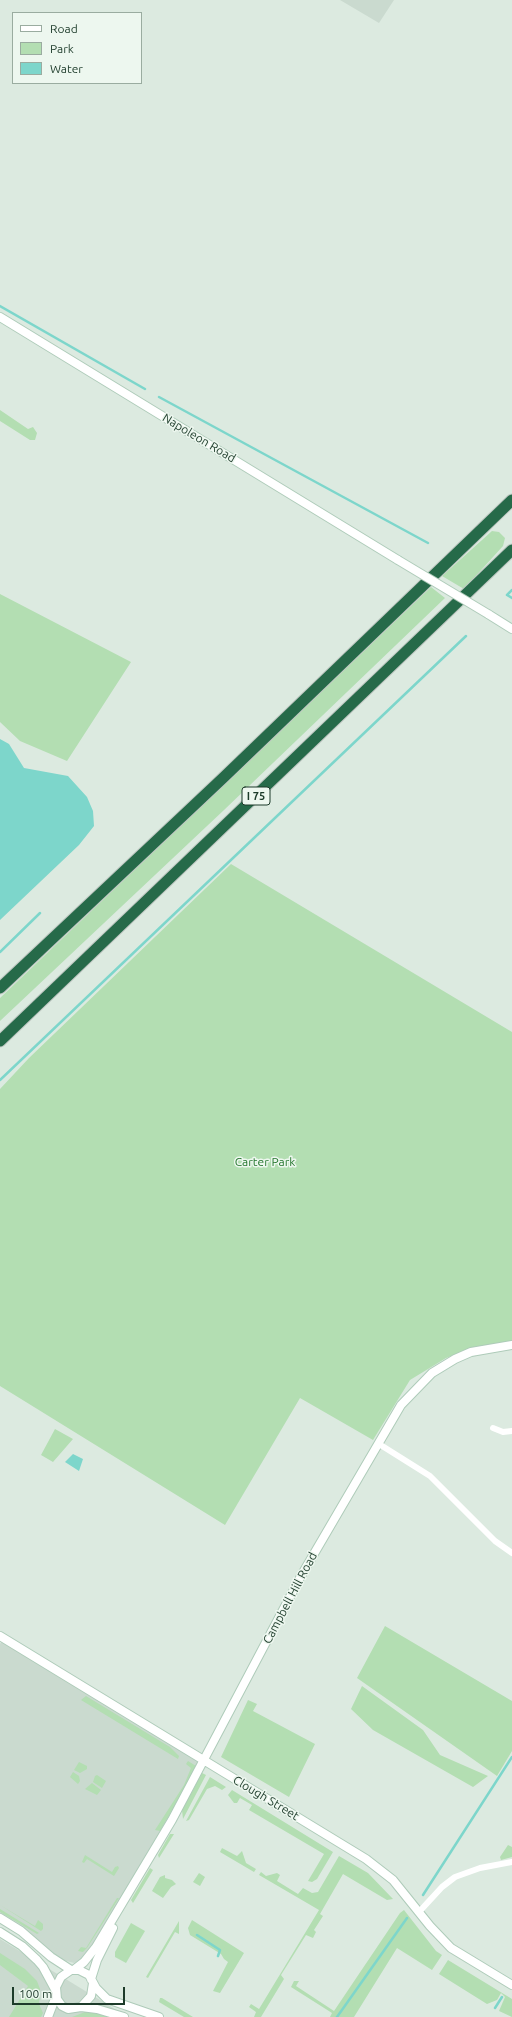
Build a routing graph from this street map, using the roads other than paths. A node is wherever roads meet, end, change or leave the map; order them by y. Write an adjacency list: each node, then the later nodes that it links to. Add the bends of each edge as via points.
1 (0, 317): 4 (main road, Napoleon Road, bridge)
2 (512, 500): 5 (highway)
3 (512, 550): 6 (highway, I 75)
4 (512, 629)
5 (0, 988)
6 (0, 1041)
7 (512, 1345): 10 (main road, Campbell Hill Road, via 470,1352 432,1373 401,1405)
8 (493, 1428): 9 (street, via 503,1432)
9 (512, 1431)
10 (379, 1444): 11 (street, via 430,1476 495,1541); 13 (main road, Campbell Hill Road, via 301,1576)
11 (512, 1553)
12 (0, 1636): 13 (main road, Clough Street)
13 (204, 1760): 15 (main road, Campbell Hill Road); 16 (main road, Clough Street, via 370,1862 393,1880)
14 (512, 1862): 16 (street, via 480,1868 455,1877)
15 (121, 1908): 19 (main road, Campbell Hill Road, via 92,1954); 20 (main road, Campbell Hill Road, via 121,1913 97,1960)
16 (419, 1912): 21 (main road, Clough Street, via 451,1948)
17 (0, 1918): 19 (main road, via 21,1931 51,1958)
18 (0, 1932): 22 (main road, via 22,1946 37,1960)
19 (73, 1970): 20 (main road, via 85,1972); 22 (main road, via 61,1977)
20 (92, 1981): 23 (main road, via 91,1996); 27 (main road, via 111,2001)
21 (512, 1985)
22 (56, 1993): 23 (main road, via 62,2006); 24 (main road)
23 (78, 2008): 25 (main road); 26 (main road, via 97,2009)
24 (48, 2017)
25 (65, 2017)
26 (124, 2017)
27 (159, 2017)

